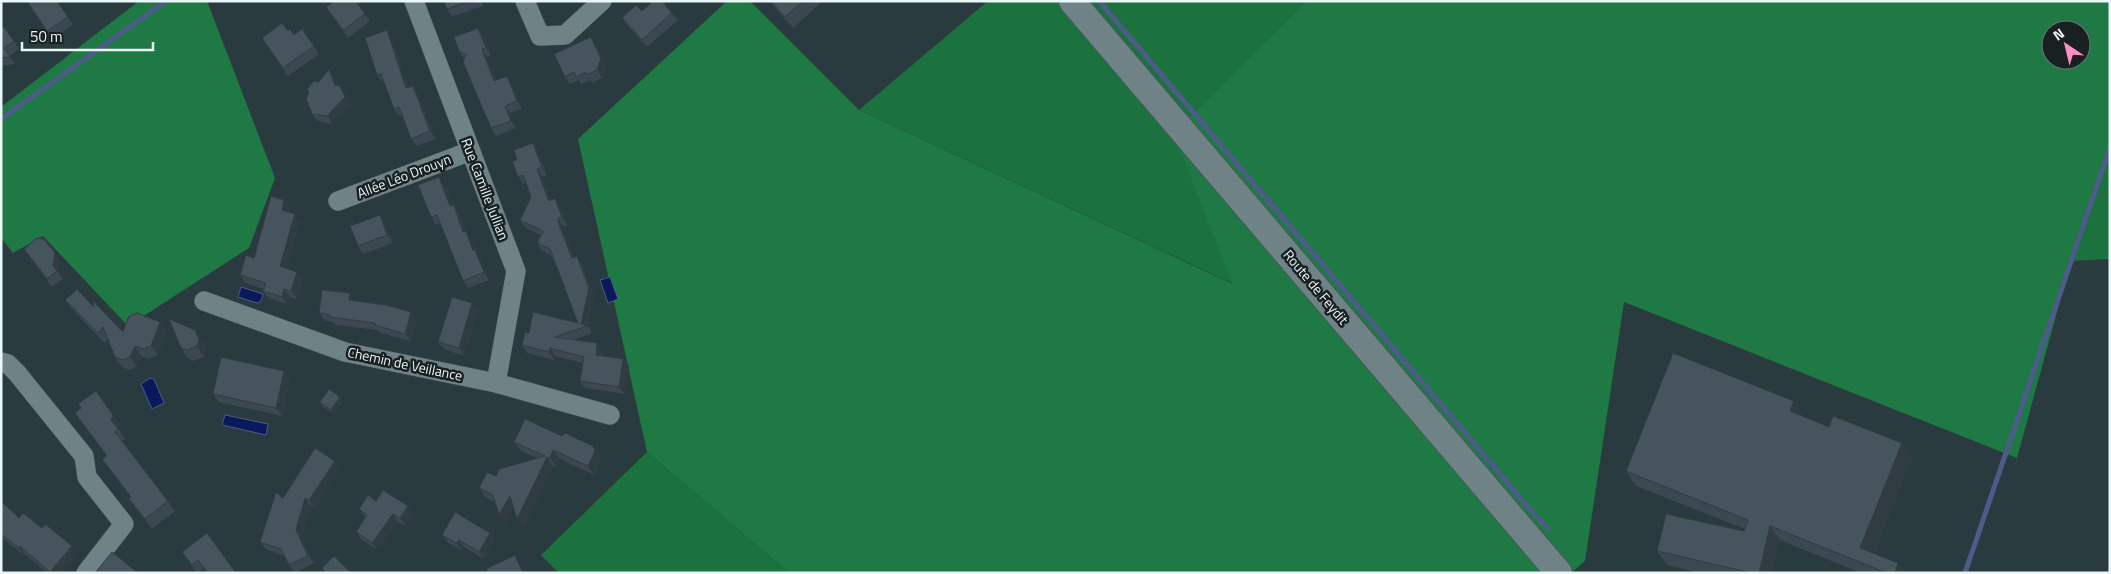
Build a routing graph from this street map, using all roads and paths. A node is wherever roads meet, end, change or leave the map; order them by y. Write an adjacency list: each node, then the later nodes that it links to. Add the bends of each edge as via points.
1 (414, 1): 5 (street, Rue Camille Jullian)
2 (525, 1): 3 (street, via 540,36 565,35)
3 (602, 1)
4 (1072, 1): 12 (street, Route de Feydit)
5 (471, 151): 6 (street, Allée Léo Drouyn); 9 (street, Rue Camille Jullian, via 516,271)
6 (338, 201)
7 (204, 301): 9 (street, Chemin de Veillance, via 345,352)
8 (1, 362): 11 (street, via 8,364 16,373 84,456 87,478 124,524)
9 (496, 383): 10 (street, Chemin de Veillance)
10 (610, 414)
11 (86, 573)
12 (1559, 573)

